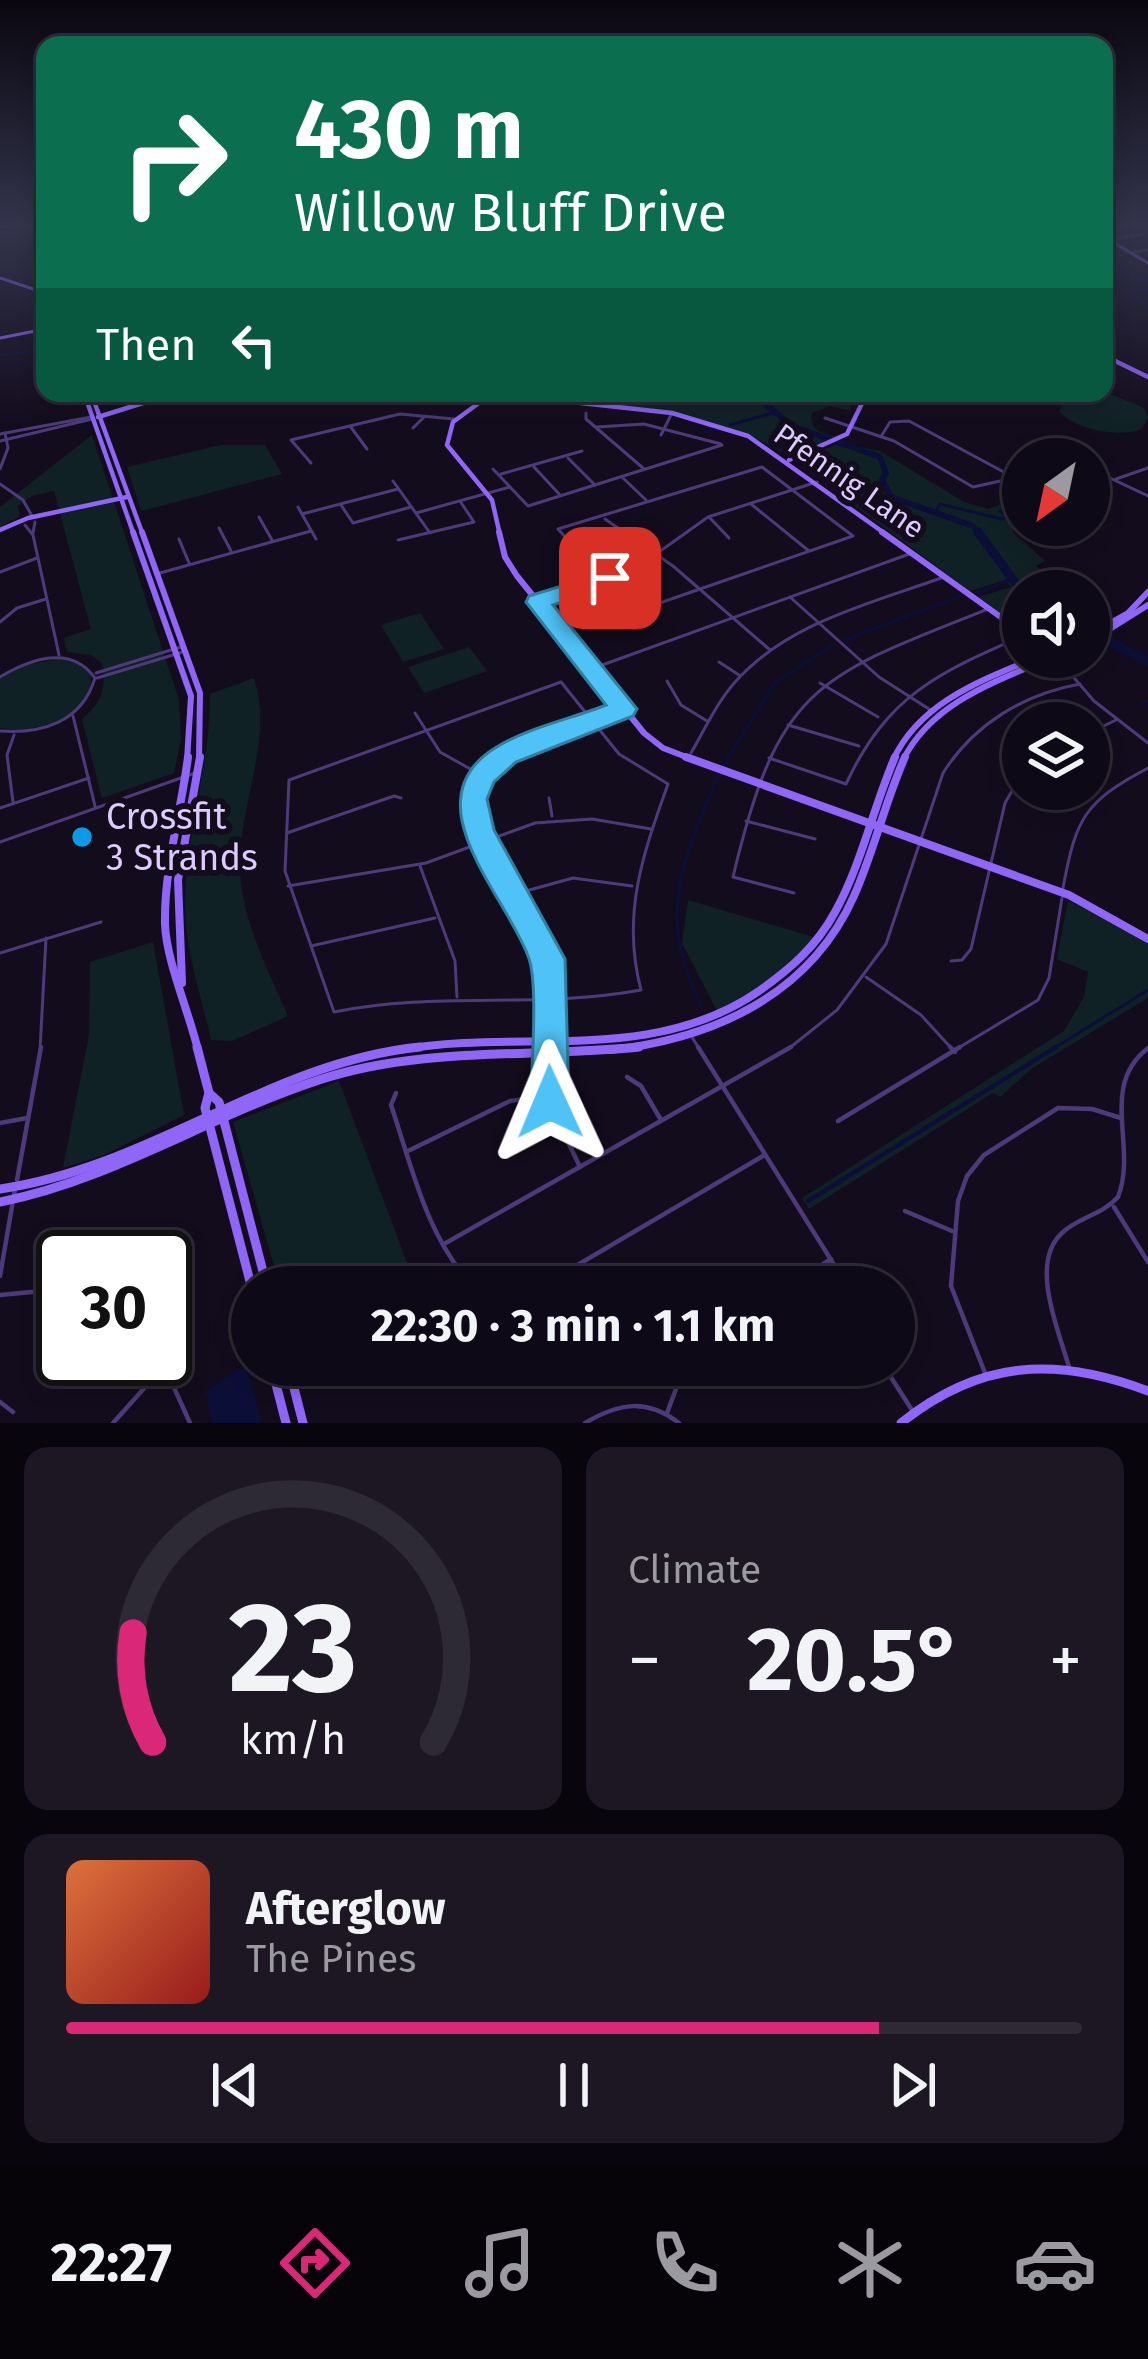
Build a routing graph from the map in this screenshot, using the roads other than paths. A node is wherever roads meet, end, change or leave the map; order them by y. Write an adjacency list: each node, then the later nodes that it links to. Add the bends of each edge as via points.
1 (36, 331): 2 (main road)
2 (0, 338)
3 (1113, 360): 4 (main road)
4 (1148, 377)
5 (90, 402): 13 (main road)
6 (145, 402): 13 (main road)
7 (479, 402): 15 (main road)
8 (548, 402): 11 (main road, Pfennig Lane)
9 (862, 402): 20 (main road)
10 (586, 412): 17 (street)
11 (672, 413): 18 (street); 29 (main road, Pfennig Lane, via 736,431)
12 (426, 414): 15 (street); 16 (street); 19 (street)
13 (95, 417): 21 (street); 24 (street); 50 (main road)
14 (825, 418): 20 (street)
15 (456, 420): 47 (main road, via 447,445)
16 (350, 426): 26 (street); 30 (street, via 291,440)
17 (597, 427): 18 (street); 34 (street)
18 (665, 427): 22 (street); 34 (street, via 722,445)
19 (413, 428)
20 (852, 428): 23 (street); 29 (main road)
21 (3, 433): 24 (street)
22 (661, 435)
23 (882, 436): 23 (street, via 973,487 1014,478 909,422 890,422)
24 (8, 440): 25 (street); 35 (street)
25 (0, 441)
26 (367, 449)
27 (582, 451): 28 (street)
28 (565, 456): 31 (street); 44 (street)
29 (787, 460): 41 (main road, Pfennig Lane)
30 (311, 464)
31 (532, 465): 36 (street); 48 (street)
32 (1148, 468): 39 (street)
33 (493, 469): 36 (street)
34 (645, 469): 37 (street)
35 (0, 470)
36 (499, 475): 43 (street)
37 (620, 476): 44 (street); 52 (street)
38 (1110, 479): 39 (street)
39 (1113, 481): 49 (street)
40 (393, 482): 45 (street)
41 (817, 482): 46 (street); 79 (main road, Pfennig Lane)
42 (0, 484): 53 (street)
43 (510, 487): 47 (street); 56 (street)
44 (596, 487): 48 (street)
45 (398, 489): 55 (street); 58 (street)
46 (791, 490): 52 (street, via 762,467); 54 (street); 77 (street, via 853,536)
47 (488, 493): 51 (street); 92 (main road, via 505,557)
48 (562, 496): 56 (street)
49 (1148, 496)
50 (127, 497): 65 (main road); 84 (main road); 102 (main road)
51 (460, 501): 60 (street); 70 (street, via 474,522)
52 (648, 502): 62 (street)
53 (25, 503): 65 (street); 66 (street)
54 (750, 503): 64 (street); 77 (street)
55 (341, 504): 58 (street, via 353,523); 61 (street)
56 (528, 506): 59 (street)
57 (298, 507): 61 (street)
58 (411, 507): 60 (street)
59 (517, 510)
60 (416, 513): 70 (street)
61 (302, 514): 69 (street)
62 (602, 516): 80 (street); 86 (street, via 557,529)
63 (259, 517): 76 (street)
64 (708, 517): 72 (street); 80 (street)
65 (35, 519): 66 (main road); 71 (street)
66 (24, 522): 68 (main road); 71 (street)
67 (219, 527): 78 (street)
68 (0, 530)
69 (311, 531): 74 (street); 76 (street)
70 (431, 534): 75 (street)
71 (33, 535): 81 (street)
72 (729, 538)
73 (178, 539): 82 (street)
74 (316, 539)
75 (398, 540)
76 (273, 542): 78 (street)
77 (810, 551): 87 (street)
78 (232, 553): 82 (street)
79 (913, 553): 85 (main road, Pfennig Lane); 90 (street)
80 (653, 556): 86 (street); 87 (street)
81 (38, 557): 83 (street); 91 (street)
82 (190, 565): 84 (street)
83 (0, 572)
84 (159, 573): 102 (main road)
85 (946, 576): 94 (main road, Pfennig Lane); 99 (street)
86 (604, 580): 88 (street)
87 (699, 590): 88 (street, via 599,624); 97 (street)
88 (571, 591): 92 (street)
89 (1148, 592): 95 (main road)
90 (790, 597): 97 (street); 99 (street)
91 (48, 598): 98 (street); 104 (street)
92 (538, 602): 107 (main road)
93 (1148, 604): 95 (main road)
94 (990, 609): 96 (main road, Pfennig Lane); 105 (street)
95 (1138, 609): 100 (main road)
96 (1002, 618)
97 (729, 620): 103 (street); 107 (street)
98 (0, 622)
99 (820, 623): 103 (street); 105 (street)
100 (1110, 628)
101 (1002, 644): 117 (street)
102 (182, 649): 109 (street); 136 (main road)
103 (771, 650): 110 (street)
104 (58, 657): 109 (street, via 82,662); 111 (street)
105 (860, 660): 115 (street); 117 (street)
106 (719, 662): 110 (street)
107 (592, 669): 118 (main road)
108 (1002, 673): 120 (main road, via 952,696)
109 (95, 676): 121 (street)
110 (740, 676): 125 (street)
111 (0, 677)
112 (1005, 678): 120 (main road)
113 (1074, 678): 116 (street)
114 (667, 681): 125 (street, via 681,705)
115 (820, 683): 122 (street); 127 (street)
116 (1080, 684): 123 (street); 154 (street, via 998,716 966,740 943,772)
117 (904, 694): 120 (street); 122 (street)
118 (624, 709): 124 (street); 133 (main road, via 652,741)
119 (416, 713): 129 (street)
120 (936, 713): 148 (main road, via 912,743)
121 (73, 714): 130 (street); 138 (street)
122 (880, 718): 132 (street)
123 (1117, 719): 126 (street); 131 (street)
124 (590, 722): 129 (street, via 561,682); 137 (street, via 511,752); 149 (street, via 630,766 668,784)
125 (708, 722): 133 (street)
126 (1110, 722)
127 (784, 724): 132 (street); 134 (street)
128 (0, 731): 130 (street)
129 (425, 731): 137 (street, via 445,756); 150 (street, via 289,780)
130 (15, 733): 142 (street, via 7,755)
131 (1148, 743)
132 (861, 747): 134 (street, via 846,784)
133 (688, 758): 139 (main road)
134 (768, 758): 139 (street)
135 (1148, 768): 159 (street, via 1078,814)
136 (192, 774): 144 (street); 180 (main road, via 178,880 182,986)
137 (483, 775): 152 (street, via 472,810)
138 (89, 778): 142 (street); 144 (street)
139 (755, 782): 147 (street); 148 (main road)
140 (549, 798): 146 (street)
141 (401, 799): 150 (street)
142 (14, 804): 143 (street)
143 (0, 808)
144 (96, 808): 153 (street)
145 (1003, 810): 156 (street)
146 (553, 818): 149 (street); 152 (street)
147 (745, 821): 151 (street); 160 (street, via 733,877)
148 (874, 825): 154 (main road); 172 (main road, via 850,906 825,947 744,1015)
149 (652, 830): 158 (street)
150 (285, 833): 157 (street)
151 (815, 839)
152 (483, 840): 155 (street); 161 (street)
153 (0, 842)
154 (920, 842): 156 (main road); 169 (street, via 895,922)
155 (420, 864): 157 (street); 162 (street)
156 (990, 866): 159 (main road); 168 (street, via 971,949)
157 (288, 886): 166 (street)
158 (634, 886): 161 (street, via 574,875); 170 (street, via 627,934 640,990)
159 (1062, 892): 164 (main road); 175 (street, via 1044,991)
160 (794, 893)
161 (515, 894): 170 (street, via 544,944)
162 (437, 917): 166 (street); 171 (street, via 460,964)
163 (101, 922): 165 (street)
164 (1147, 936)
165 (46, 938): 167 (street); 184 (street, via 45,1024)
166 (309, 947): 171 (street, via 334,1012)
167 (0, 953)
168 (952, 961)
169 (865, 976): 175 (street); 178 (street, via 811,1033)
170 (549, 998): 171 (street); 174 (street)
171 (457, 999)
172 (689, 1032): 174 (main road, via 635,1051); 178 (street)
173 (1148, 1048): 185 (street, via 1126,1067)
174 (549, 1051): 176 (main road, via 412,1048); 179 (main road, via 412,1059); 182 (street)
175 (956, 1053): 187 (street)
176 (300, 1075): 179 (main road); 183 (main road)
177 (627, 1077): 186 (street)
178 (722, 1088): 186 (street); 191 (street)
179 (291, 1090): 183 (main road)
180 (209, 1093): 183 (main road); 188 (main road)
181 (396, 1093): 190 (street, via 391,1106)
182 (548, 1096): 190 (street, via 510,1101); 192 (street)
183 (222, 1116): 188 (main road); 205 (main road)
184 (29, 1118): 189 (street); 196 (street)
185 (1121, 1118): 198 (street, via 1123,1186); 200 (street, via 1058,1108 984,1155 967,1176)
186 (662, 1121): 192 (street)
187 (838, 1121)
188 (209, 1122): 193 (main road); 194 (main road); 204 (main road)
189 (0, 1123)
190 (408, 1151): 201 (street)
191 (764, 1155): 202 (street); 207 (street)
192 (580, 1167): 201 (street)
193 (94, 1168): 194 (street); 196 (main road)
194 (95, 1181): 196 (main road)
195 (0, 1190): 196 (main road)
196 (15, 1194): 197 (main road); 210 (street)
197 (0, 1202)
198 (1112, 1205): 203 (street); 213 (street, via 1064,1230 1051,1250 1050,1284)
199 (905, 1210): 200 (street)
200 (953, 1232): 214 (street, via 951,1286)
201 (444, 1244): 206 (street)
202 (832, 1258): 208 (street); 209 (street)
203 (1148, 1262)
204 (246, 1266)
205 (262, 1266)
206 (455, 1266)
207 (576, 1266)
208 (820, 1266)
209 (836, 1266)
210 (0, 1276)
211 (36, 1292): 212 (street)
212 (0, 1295)
213 (1069, 1369): 214 (main road); 221 (main road)
214 (985, 1373): 223 (main road)
215 (143, 1386): 226 (street)
216 (174, 1386): 227 (street)
217 (277, 1386): 228 (main road)
218 (294, 1386): 229 (main road)
219 (677, 1386): 225 (street)
220 (897, 1386): 223 (street)
221 (1148, 1391)
222 (0, 1402): 224 (street)
223 (913, 1411): 232 (main road)
224 (14, 1412)
225 (667, 1413): 230 (street, via 629,1402); 231 (street)
226 (113, 1423)
227 (190, 1423)
228 (286, 1423)
229 (304, 1423)
230 (586, 1423)
231 (679, 1423)
232 (901, 1423)

